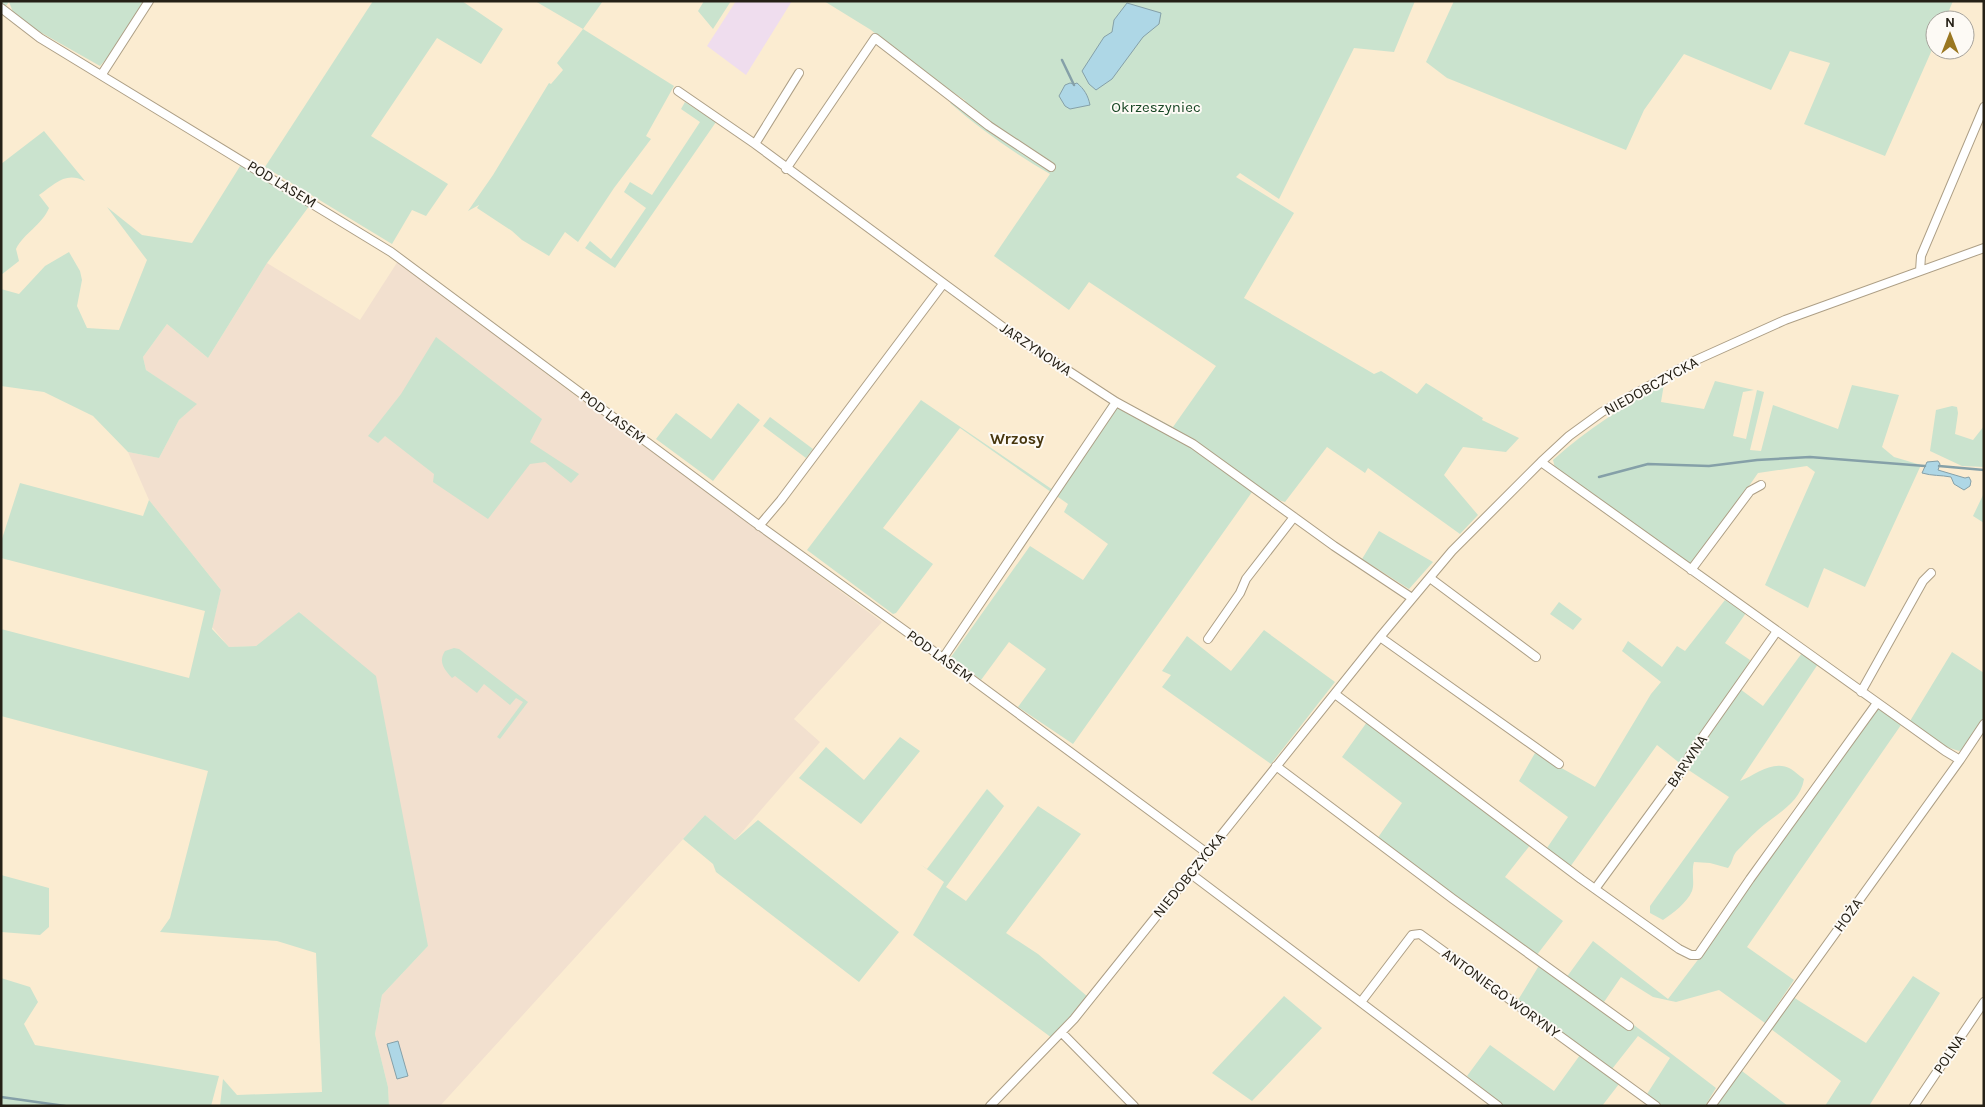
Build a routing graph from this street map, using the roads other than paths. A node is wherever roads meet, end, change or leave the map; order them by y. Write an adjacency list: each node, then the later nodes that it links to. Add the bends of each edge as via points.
1 (6, 1): 3 (street)
2 (149, 1): 5 (street)
3 (1, 8): 5 (street, POD LASEM, via 40,38)
4 (799, 73): 8 (street)
5 (102, 74): 18 (street, POD LASEM, via 391,252)
6 (678, 91): 8 (street, JARZYNOWA)
7 (1984, 106): 12 (street, via 1921,256)
8 (755, 144): 10 (street, JARZYNOWA)
9 (1051, 167): 10 (street, via 989,126 875,38)
10 (786, 169): 13 (street, JARZYNOWA)
11 (1984, 248): 12 (street, NIEDOBCZYCKA)
12 (1920, 271): 15 (street, NIEDOBCZYCKA, via 1785,320 1694,361 1602,412)
13 (943, 284): 14 (street, JARZYNOWA); 18 (street)
14 (1116, 402): 17 (street, JARZYNOWA, via 1193,444); 27 (street)
15 (1541, 462): 19 (street); 21 (street, NIEDOBCZYCKA, via 1452,551)
16 (1760, 486): 19 (street, via 1750,491)
17 (1294, 517): 22 (street, JARZYNOWA); 25 (street, via 1246,579)
18 (759, 526): 27 (street, POD LASEM)
19 (1691, 570): 23 (street)
20 (1931, 573): 28 (street, via 1922,581)
21 (1430, 578): 22 (street, NIEDOBCZYCKA); 26 (street)
22 (1412, 598): 24 (street, NIEDOBCZYCKA)
23 (1777, 631): 28 (street); 37 (street, BARWNA, via 1685,766)
24 (1380, 637): 29 (street, NIEDOBCZYCKA); 33 (street)
25 (1208, 639)
26 (1536, 657)
27 (943, 658): 35 (street, POD LASEM)
28 (1861, 692): 30 (street)
29 (1335, 694): 34 (street, NIEDOBCZYCKA); 37 (street)
30 (1877, 703): 32 (street); 37 (street, via 1698,955 1679,949)
31 (1984, 724): 32 (street, HOŻA)
32 (1960, 760): 46 (street, HOŻA)
33 (1558, 764)
34 (1276, 766): 35 (street, NIEDOBCZYCKA); 40 (street, via 1452,899)
35 (1207, 853): 36 (street, NIEDOBCZYCKA)
36 (1191, 874): 38 (street); 41 (street, NIEDOBCZYCKA)
37 (1595, 889)
38 (1361, 1002): 44 (street); 45 (street, ANTONIEGO WORYNY, via 1412,935 1420,934)
39 (1984, 1002): 47 (street, POLNA)
40 (1629, 1026)
41 (1062, 1033): 42 (street, NIEDOBCZYCKA); 43 (street)
42 (990, 1106)
43 (1134, 1106)
44 (1498, 1106)
45 (1656, 1106)
46 (1711, 1106)
47 (1914, 1106)

